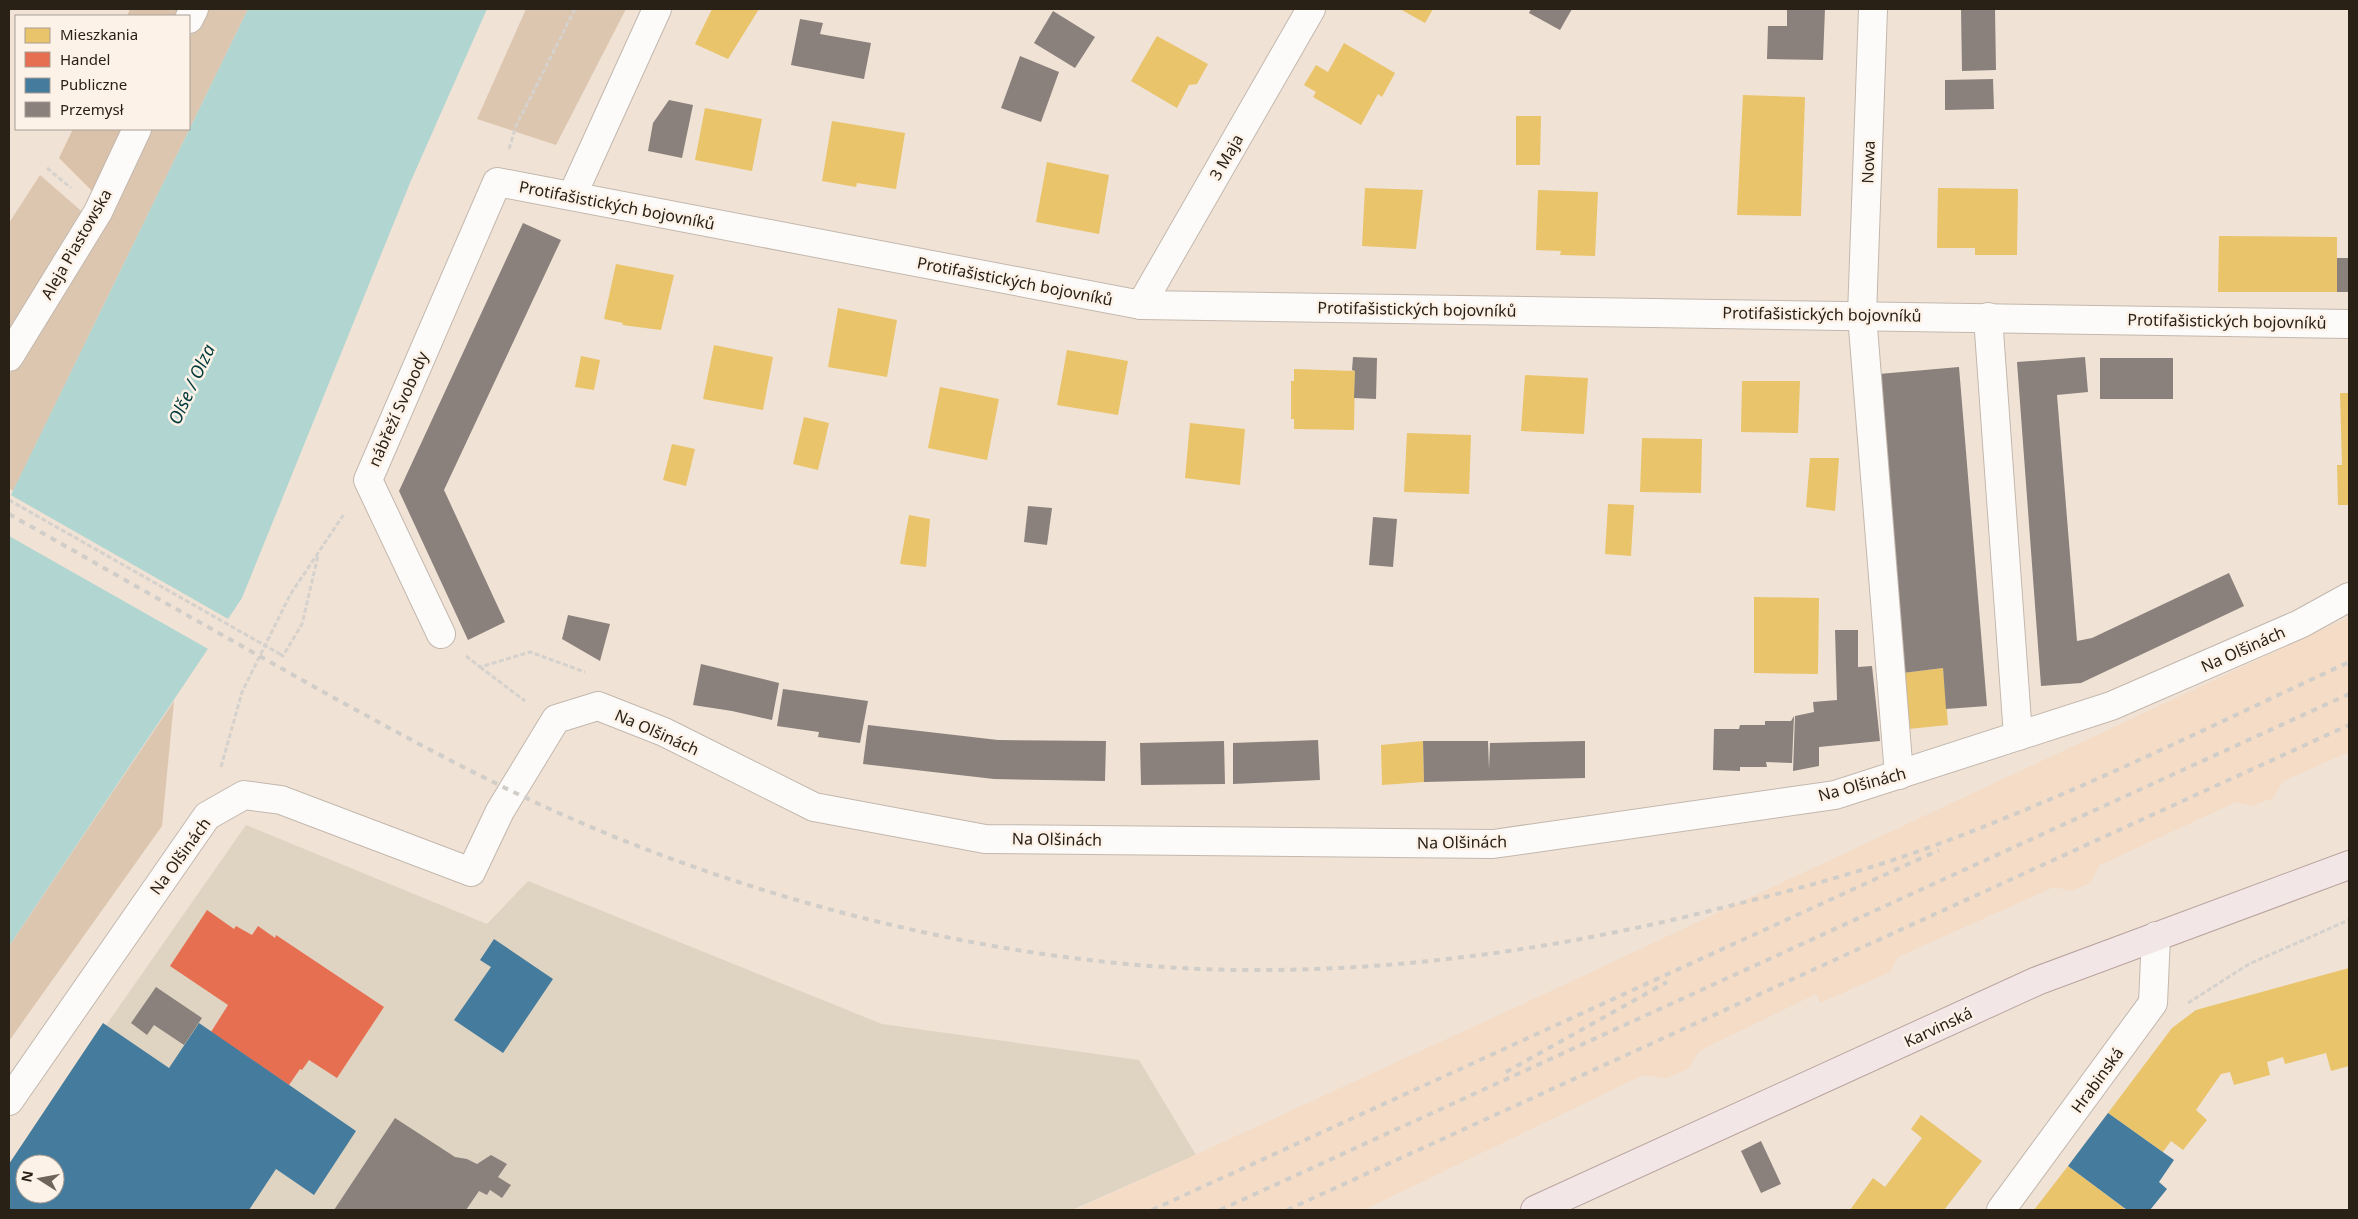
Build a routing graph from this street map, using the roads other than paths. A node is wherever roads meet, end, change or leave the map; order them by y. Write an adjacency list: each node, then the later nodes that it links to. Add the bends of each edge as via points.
1 (657, 9): 6 (street)
2 (1311, 9): 7 (street, 3 Maja)
3 (1873, 9): 8 (street, Nowa)
4 (137, 130): 11 (street, Aleja Piastowska, via 98,212)
5 (497, 182): 6 (street, Protifašistických bojovníků); 13 (street, nábřeží Svobody, via 368,480)
6 (572, 196): 7 (street, Protifašistických bojovníků)
7 (1141, 305): 8 (street, Protifašistických bojovníků)
8 (1862, 315): 9 (street, Protifašistických bojovníků); 15 (street, Nowa)
9 (1988, 317): 10 (street, Protifašistických bojovníků); 14 (street)
10 (2349, 324)
11 (9, 357)
12 (2349, 597): 14 (street, Na Olšinách, via 2300,624 2112,706)
13 (441, 634)
14 (2018, 736): 15 (street, Na Olšinách)
15 (1899, 774): 18 (street, Na Olšinách, via 1834,795 1493,844 985,838 814,807 664,732 598,706 556,719 500,810 471,872 281,800 244,795 208,816)
16 (2349, 864): 17 (main road, Karvinská)
17 (2156, 936): 19 (main road, Karvinská, via 2037,981); 20 (street, Hrabinská, via 2153,1003)
18 (9, 1101)
19 (1535, 1210)
20 (2000, 1210)

